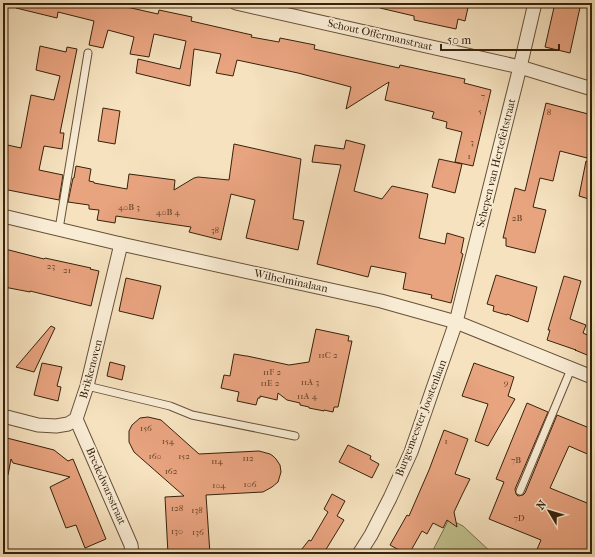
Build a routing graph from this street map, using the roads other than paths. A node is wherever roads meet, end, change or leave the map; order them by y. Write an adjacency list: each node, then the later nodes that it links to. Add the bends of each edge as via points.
1 (236, 3): 4 (street, Schout Offermanstraat)
2 (535, 3): 4 (street, Schepen van Hertefeltstraat)
3 (88, 53): 7 (lane)
4 (520, 67): 5 (street, Schout Offermanstraat); 9 (street, Schepen van Hertefeltstraat)
5 (592, 89)
6 (3, 216): 7 (street, Wilhelminalaan)
7 (59, 229): 8 (street, Wilhelminalaan)
8 (121, 244): 9 (street, Wilhelminalaan, via 381,301); 12 (street, Brikkenoven)
9 (456, 322): 10 (street, Wilhelminalaan); 18 (street, Burgemeester Joostenlaan, via 411,452 381,517)
10 (572, 369): 11 (street, Wilhelminalaan); 16 (lane)
11 (592, 377)
12 (87, 386): 14 (street, Brikkenoven); 15 (lane, via 170,406 192,415)
13 (3, 416): 14 (street, via 38,425 56,426 68,424)
14 (76, 419): 17 (street, Brededwarsstraat, via 131,545)
15 (295, 436)
16 (520, 491)
17 (132, 554)
18 (359, 554)

